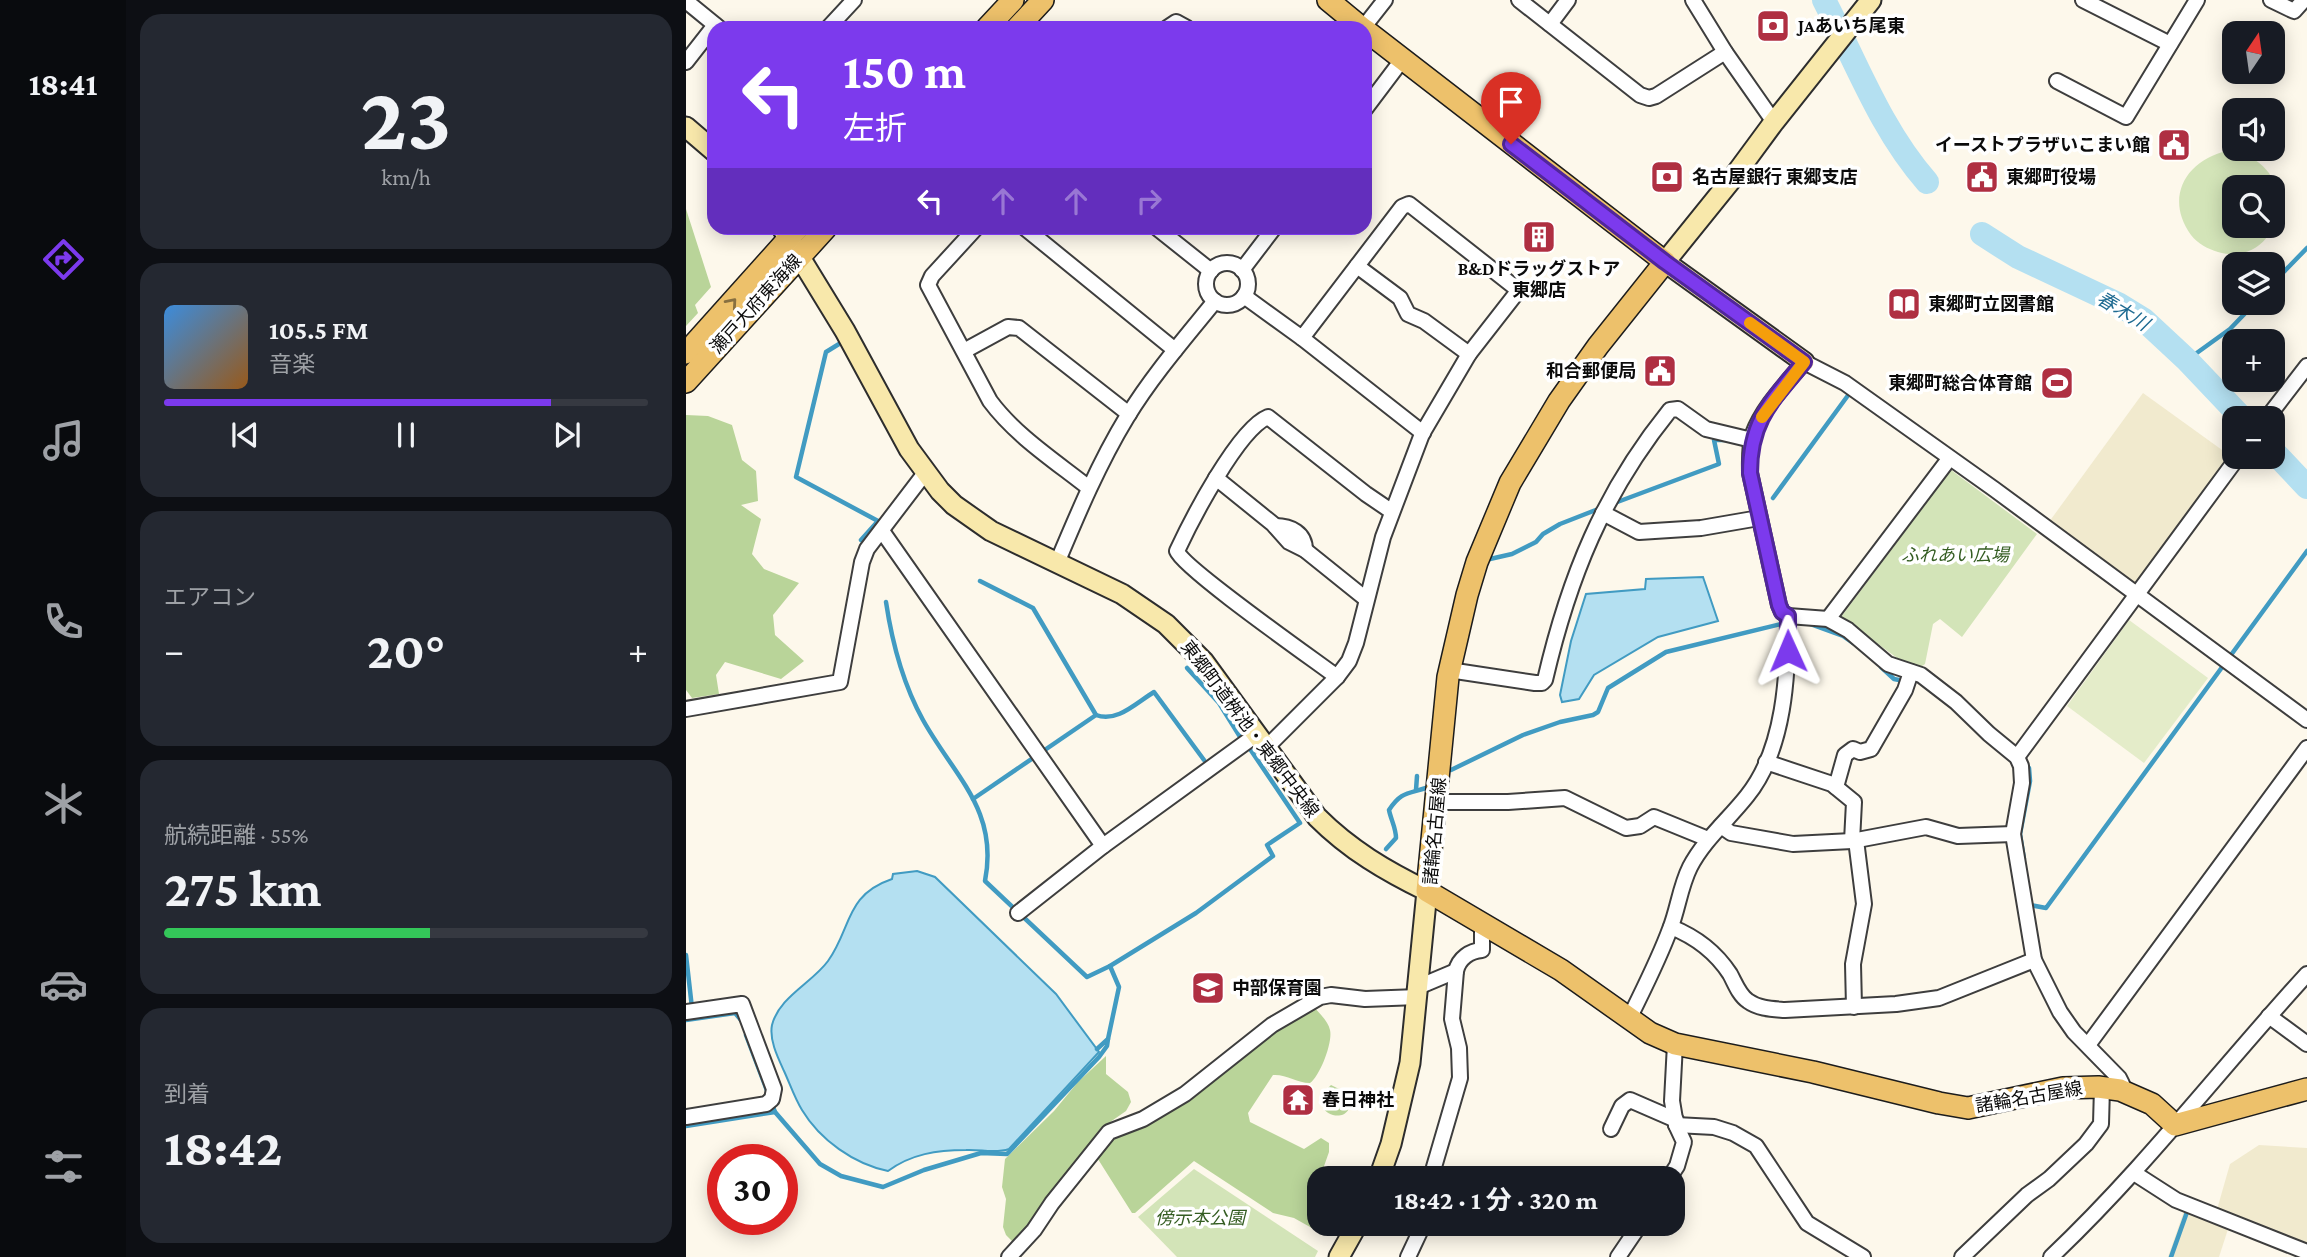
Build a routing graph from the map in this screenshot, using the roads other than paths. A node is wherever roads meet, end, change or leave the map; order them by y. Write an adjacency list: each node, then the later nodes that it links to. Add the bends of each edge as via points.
1 (832, 0): 15 (street)
2 (1013, 0): 18 (main road)
3 (1043, 0): 19 (main road)
4 (1328, 0): 20 (main road)
5 (1385, 0): 21 (street)
6 (1520, 0): 22 (street)
7 (1568, 0): 22 (street)
8 (1693, 0): 26 (street)
9 (1871, 0): 31 (street)
10 (2083, 0): 25 (street)
11 (2197, 0): 25 (street)
12 (2271, 0): 13 (street, via 2294,11)
13 (2304, 0)
14 (686, 1): 16 (street)
15 (849, 5): 17 (street)
16 (711, 21)
17 (834, 21)
18 (994, 21)
19 (1024, 21)
20 (1353, 21)
21 (1369, 21)
22 (1550, 24): 26 (street, via 1649,98)
23 (1372, 36): 27 (main road)
24 (707, 38): 28 (street)
25 (2170, 44): 29 (street, via 2126,117)
26 (1725, 52): 31 (street)
27 (1402, 60): 30 (street); 39 (main road)
28 (686, 62)
29 (2057, 81)
30 (1372, 99)
31 (1774, 122): 39 (street)
32 (686, 127): 33 (street)
33 (707, 145)
34 (970, 235): 47 (street, via 928,285)
35 (1034, 235): 46 (street)
36 (1166, 235): 42 (street)
37 (1269, 235): 41 (street)
38 (792, 237): 48 (main road, 瀬戸大府東海線, one-way to 38); 52 (main road, 瀬戸大府東海線); 59 (street, 東郷町道桝池・東郷中央線)
39 (1665, 262): 50 (street); 71 (main road, 諸輪名古屋線, via 1576,375 1510,482 1477,562)
40 (1357, 265): 45 (street); 49 (street, via 1401,298 1408,314); 49 (street, via 1409,204 1514,285 1515,295)
41 (1242, 270): 42 (street, via 1223,263); 43 (street, via 1248,283)
42 (1211, 271): 44 (street, via 1206,283)
43 (1244, 296): 44 (street, via 1234,304); 45 (street)
44 (1215, 301): 46 (street)
45 (1301, 338): 55 (street)
46 (1175, 350): 54 (street)
47 (964, 351): 54 (street, via 1008,327 1019,328); 61 (street, via 999,413)
48 (686, 353)
49 (1469, 354): 55 (street)
50 (1804, 362): 56 (street, via 1772,401); 57 (street, via 1845,383)
51 (2307, 366): 53 (street)
52 (686, 382)
53 (2276, 406)
54 (1129, 414): 61 (street)
55 (1423, 433): 62 (street)
56 (1752, 440): 63 (street, via 1706,429 1678,409 1671,410 1622,477); 64 (street, via 1750,473)
57 (1949, 459): 67 (street); 70 (street)
58 (2229, 469): 67 (street)
59 (925, 473): 65 (street); 66 (street, 東郷町道桝池・東郷中央線, via 954,505 991,531)
60 (1216, 478): 62 (street, via 1241,442 1268,417); 68 (street, via 1289,542); 73 (street, via 1192,517 1179,556)
61 (1089, 488): 66 (street)
62 (1391, 511): 68 (street)
63 (1603, 513): 64 (street, via 1639,532); 71 (street, via 1567,596 1545,680)
64 (1759, 518): 69 (street, via 1779,605)
65 (882, 531): 74 (street, via 862,562 839,682); 86 (street)
66 (1057, 563): 76 (street, 東郷町道桝池・東郷中央線, via 1122,594 1166,624 1204,662)
67 (2135, 594): 75 (street); 78 (street)
68 (1366, 599): 73 (street, via 1353,652)
69 (1788, 616): 70 (street); 79 (street, via 1787,687)
70 (1828, 619): 72 (street, via 1888,664)
71 (1449, 670): 81 (main road, 諸輪名古屋線)
72 (1911, 672): 78 (street, via 1956,702); 80 (street, via 1871,749 1853,749 1845,755)
73 (1337, 677): 76 (street)
74 (686, 709)
75 (2307, 720)
76 (1261, 742): 86 (street); 87 (street, 東郷町道桝池・東郷中央線, via 1337,838 1382,869)
77 (2307, 748): 101 (street)
78 (2017, 757): 83 (street, via 2022,783)
79 (1766, 762): 80 (street); 82 (street, via 1749,794)
80 (1836, 787): 85 (street, via 1854,802)
81 (1437, 802): 84 (street, via 1565,798 1626,828 1654,817); 87 (main road, 諸輪名古屋線)
82 (1721, 826): 84 (street); 85 (street, via 1731,834 1793,844)
83 (2013, 834): 85 (street, via 1958,836 1926,827); 91 (street)
84 (1708, 839): 90 (street, via 1690,867)
85 (1854, 840): 95 (street, via 1864,904 1853,964)
86 (1103, 846): 88 (street)
87 (1427, 891): 89 (main road, 諸輪名古屋線); 94 (street)
88 (1018, 913)
89 (1482, 924): 92 (street, via 1482,950 1472,951 1457,963); 98 (main road, 諸輪名古屋線)
90 (1671, 927): 95 (street, via 1706,945 1742,996 1754,1005 1785,1010); 98 (street)
91 (2034, 960): 95 (street, via 1939,998); 101 (street, via 2060,1012)
92 (1456, 971): 94 (street); 109 (street, via 1452,1019 1460,1078)
93 (2307, 974): 97 (street)
94 (1418, 992): 108 (street, via 1410,1063); 116 (street, via 1365,999 1320,997 1282,1019 1185,1094 1143,1119 1109,1132)
95 (1854, 1007)
96 (686, 1012): 104 (street, via 742,1004 774,1089 766,1104)
97 (2269, 1016): 100 (street); 106 (street)
98 (1630, 1017): 99 (main road, 諸輪名古屋線)
99 (1675, 1044): 102 (main road, 諸輪名古屋線, via 1969,1108 2063,1088); 105 (street, via 1672,1101)
100 (2307, 1044)
101 (2088, 1045): 102 (street, via 2119,1078 2122,1084)
102 (2111, 1089): 106 (main road, 諸輪名古屋線, via 2152,1104); 121 (street, via 2101,1124 2086,1144)
103 (2307, 1089): 106 (main road)
104 (686, 1117)
105 (1676, 1122): 107 (street, via 1630,1100); 110 (street, via 1684,1142); 120 (street, via 1714,1127 1756,1146 1807,1223)
106 (2175, 1125): 111 (street)
107 (1611, 1129)
108 (1383, 1166)
109 (1434, 1166)
110 (1677, 1166)
111 (2134, 1173): 115 (street, via 2176,1200); 122 (street)
112 (1351, 1236): 117 (street)
113 (1418, 1236): 118 (street)
114 (1632, 1236): 119 (street)
115 (2307, 1252)
116 (1009, 1257)
117 (1339, 1257)
118 (1408, 1257)
119 (1618, 1257)
120 (1863, 1257)
121 (1962, 1257)
122 (2051, 1257)

